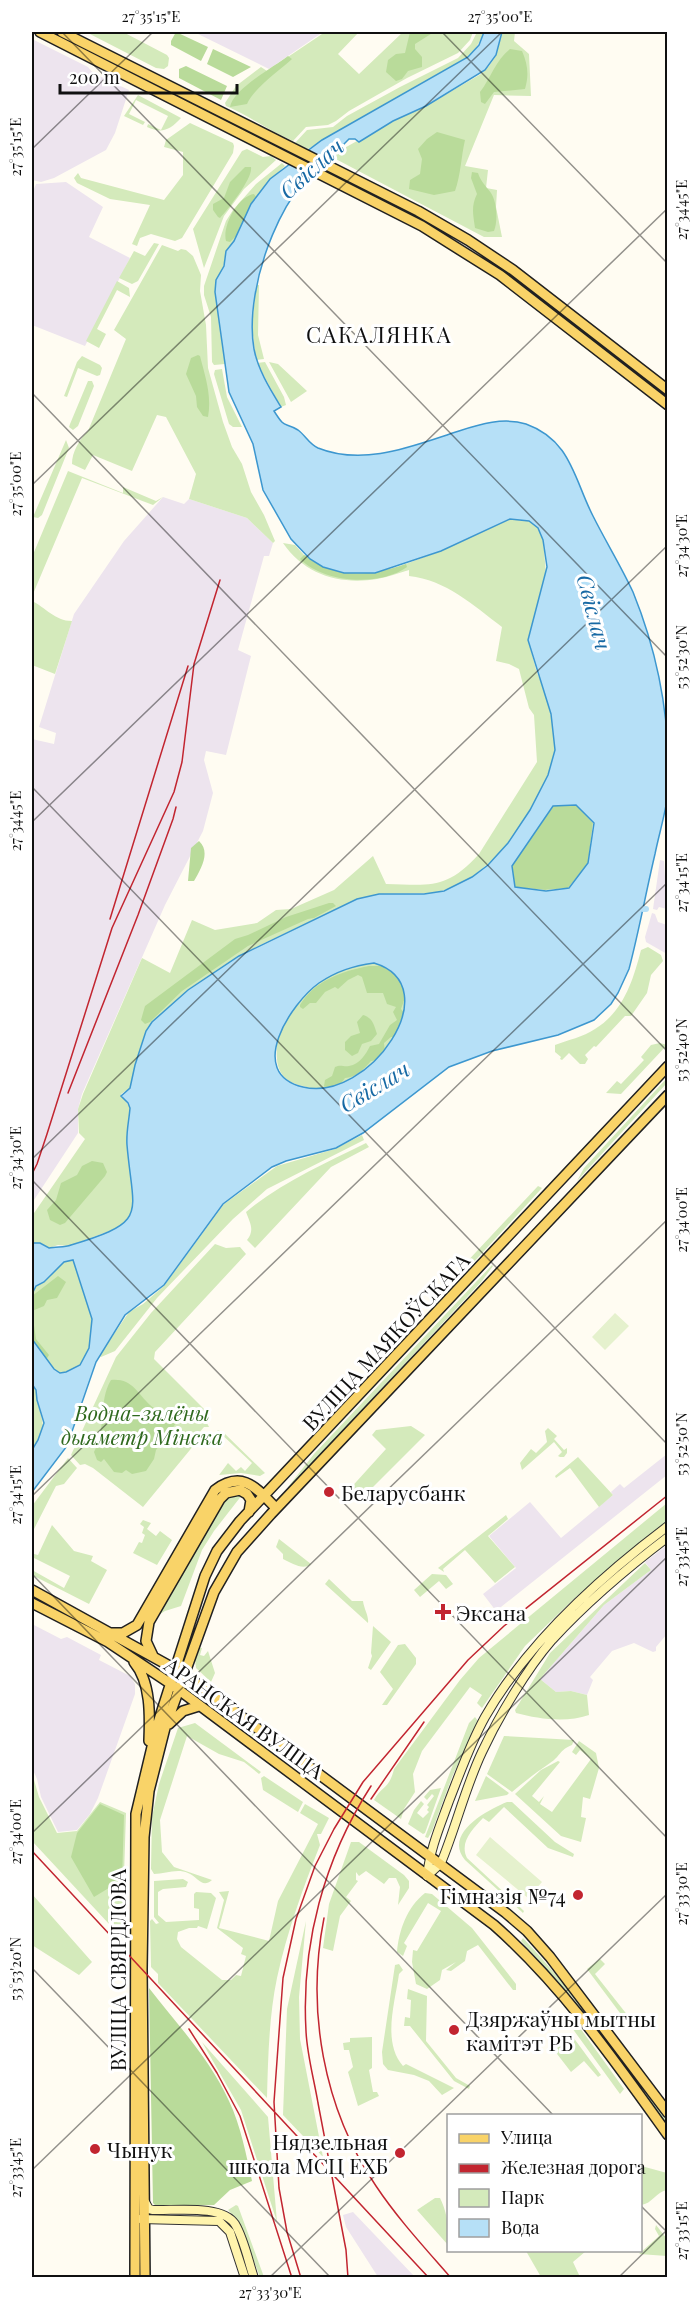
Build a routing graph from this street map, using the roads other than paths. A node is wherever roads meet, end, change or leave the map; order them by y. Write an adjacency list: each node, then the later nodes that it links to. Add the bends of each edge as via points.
1 (40, 32): 3 (main road)
2 (62, 32): 3 (main road)
3 (277, 145): 4 (main road)
4 (334, 174): 5 (main road, via 418,211 468,240); 6 (main road, via 462,250)
5 (560, 307): 6 (main road); 7 (main road)
6 (547, 312): 8 (main road)
7 (668, 390)
8 (668, 405)
9 (668, 1066): 11 (main road, ВУЛІЦА МАЯКОЎСКАГА)
10 (668, 1095): 12 (main road, ВУЛІЦА МАЯКОЎСКАГА)
11 (524, 1217): 12 (main road); 13 (main road, ВУЛІЦА МАЯКОЎСКАГА)
12 (538, 1231): 14 (main road, ВУЛІЦА МАЯКОЎСКАГА)
13 (264, 1496): 14 (main road); 15 (main road, ВУЛІЦА МАЯКОЎСКАГА); 20 (main road, via 246,1481 224,1483 214,1490 137,1625 123,1633)
14 (276, 1508): 23 (main road, ВУЛІЦА МАЯКОЎСКАГА, via 224,1573)
15 (249, 1512): 22 (main road, via 251,1500 240,1490 226,1493 220,1499 149,1622 146,1641); 23 (main road, ВУЛІЦА МАЯКОЎСКАГА, via 224,1541 205,1576)
16 (668, 1526): 30 (main road, via 578,1600 531,1652 486,1716 465,1758)
17 (668, 1537): 31 (main road, via 582,1610 532,1668 481,1754)
18 (32, 1590): 20 (main road, АРАНСКАЯ ВУЛІЦА)
19 (32, 1604): 21 (main road, АРАНСКАЯ ВУЛІЦА)
20 (112, 1633): 22 (main road, АРАНСКАЯ ВУЛІЦА)
21 (128, 1655): 24 (main road, АРАНСКАЯ ВУЛІЦА); 27 (main road, via 144,1680 150,1722)
22 (153, 1656): 23 (main road, АРАНСКАЯ ВУЛІЦА)
23 (180, 1671): 24 (main road, ВУЛІЦА МАЯКОЎСКАГА); 28 (main road, АРАНСКАЯ ВУЛІЦА)
24 (175, 1687): 25 (main road, АРАНСКАЯ ВУЛІЦА); 26 (main road, ВУЛІЦА СВЯРДЛОВА); 27 (main road, ВУЛІЦА СВЯРДЛОВА)
25 (199, 1706): 26 (main road, via 183,1711); 29 (main road, АРАНСКАЯ ВУЛІЦА)
26 (165, 1728): 35 (main road, ВУЛІЦА СВЯРДЛОВА, via 144,1837)
27 (148, 1755): 36 (main road, ВУЛІЦА СВЯРДЛОВА, via 135,1830)
28 (329, 1782): 29 (main road); 30 (main road, АРАНСКАЯ ВУЛІЦА)
29 (320, 1795): 32 (main road, АРАНСКАЯ ВУЛІЦА)
30 (429, 1855): 31 (main road, АРАНСКАЯ ВУЛІЦА); 32 (main road)
31 (441, 1863): 32 (main road); 33 (main road, АРАНСКАЯ ВУЛІЦА, via 527,1931)
32 (427, 1876): 34 (main road, АРАНСКАЯ ВУЛІЦА, via 494,1925 533,1961)
33 (668, 2113)
34 (668, 2135)
35 (145, 2202): 36 (main road, ВУЛІЦА СВЯРДЛОВА); 40 (main road, via 153,2210 213,2211 226,2215 239,2233)
36 (140, 2219): 37 (main road, ВУЛІЦА СВЯРДЛОВА); 38 (main road, ВУЛІЦА СВЯРДЛОВА); 39 (main road, via 213,2220 225,2225)
37 (135, 2277)
38 (145, 2277)
39 (245, 2277)
40 (254, 2277)

